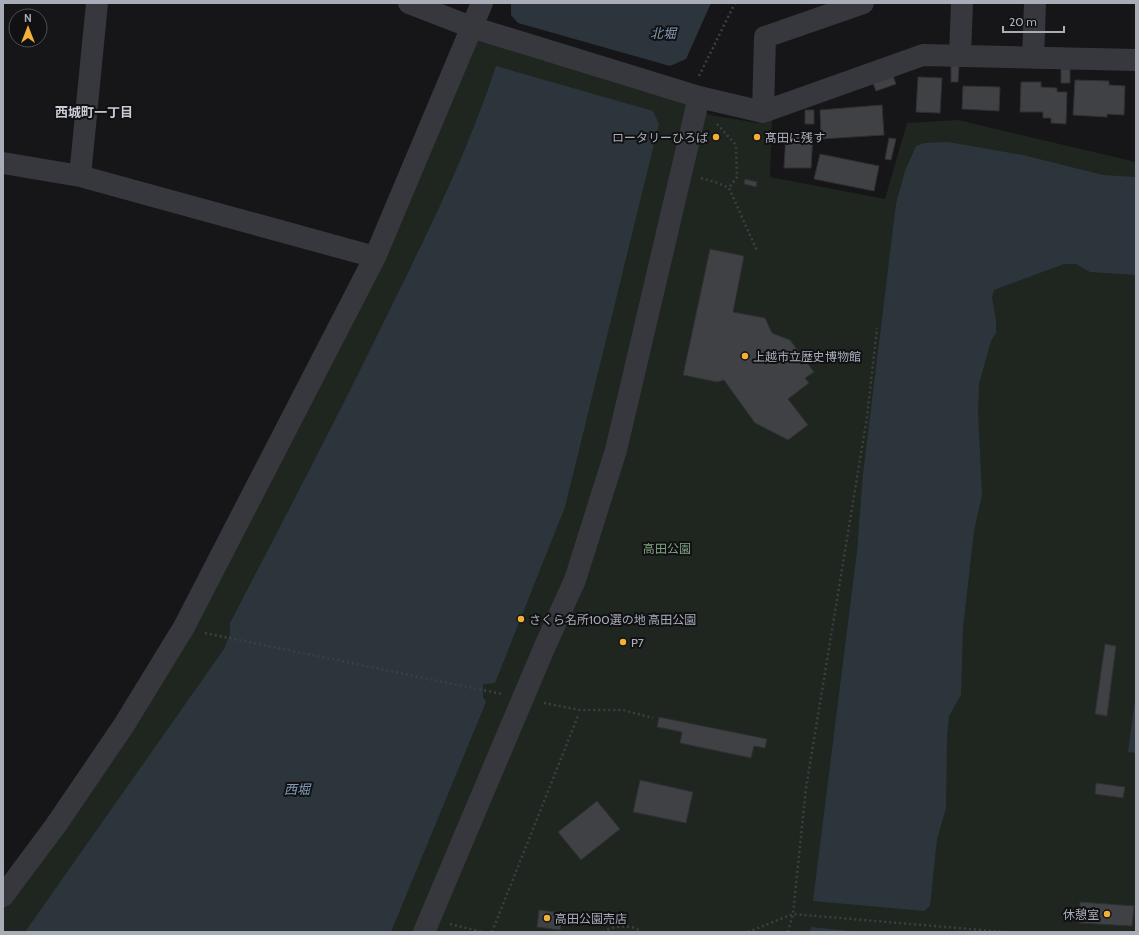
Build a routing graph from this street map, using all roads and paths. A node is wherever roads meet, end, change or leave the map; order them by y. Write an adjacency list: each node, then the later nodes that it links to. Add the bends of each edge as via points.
1 (97, 3): 16 (street)
2 (409, 3): 8 (street)
3 (482, 3): 8 (street)
4 (735, 3): 12 (path)
5 (863, 3): 13 (street, via 766,37)
6 (962, 3): 9 (street)
7 (1036, 3): 10 (street)
8 (471, 27): 12 (street); 20 (street)
9 (960, 56): 10 (street); 13 (street, via 923,55)
10 (1033, 58): 11 (street)
11 (1136, 60)
12 (695, 96): 13 (street); 23 (street, via 616,450 575,580)
13 (763, 112)
14 (714, 121): 18 (path, via 736,145 736,177)
15 (3, 163): 16 (street)
16 (80, 176): 20 (street)
17 (700, 178): 18 (path)
18 (729, 188): 19 (path)
19 (756, 251)
20 (376, 257): 26 (street, via 184,627 124,725 56,825)
21 (877, 328): 27 (path, via 867,417 806,788)
22 (217, 636): 23 (path)
23 (524, 699): 25 (path, via 580,710 623,710); 28 (street)
24 (578, 716): 31 (path)
25 (653, 718)
26 (3, 896)
27 (792, 914): 34 (path); 35 (path); 36 (path)
28 (427, 925): 29 (path)
29 (473, 931): 30 (path)
30 (482, 932)
31 (492, 932)
32 (603, 932): 33 (path, via 611,927 625,926)
33 (641, 932)
34 (748, 932)
35 (788, 932)
36 (1004, 932)

